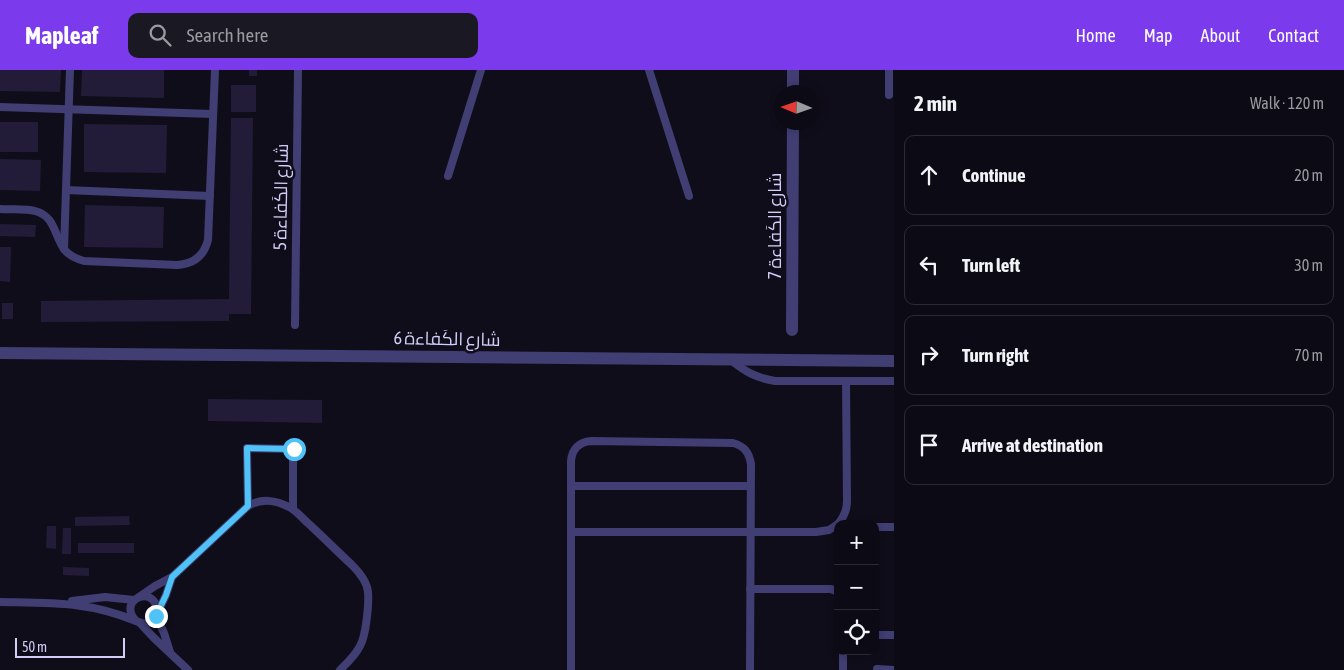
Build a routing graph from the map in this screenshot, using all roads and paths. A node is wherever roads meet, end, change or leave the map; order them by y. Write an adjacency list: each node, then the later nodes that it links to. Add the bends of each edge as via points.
1 (70, 70): 11 (lane)
2 (215, 70): 12 (lane)
3 (298, 70): 20 (lane, شارع الكَفاءة 5)
4 (481, 70): 14 (lane)
5 (649, 70): 17 (lane)
6 (793, 70): 8 (street)
7 (889, 70): 9 (lane)
8 (793, 85)
9 (889, 95)
10 (0, 107): 11 (lane)
11 (69, 109): 12 (lane); 15 (lane)
12 (213, 114): 16 (lane)
13 (793, 130): 21 (street, شارع الكَفاءة 7)
14 (448, 176)
15 (66, 190): 16 (lane); 19 (lane)
16 (210, 196): 19 (lane, via 208,240 202,254 191,262 177,265 84,261)
17 (689, 196)
18 (0, 209): 19 (lane, via 41,213 51,221)
19 (64, 249)
20 (295, 324)
21 (792, 330)
22 (0, 353): 23 (street, شارع الكَفاءة 6)
23 (732, 360): 24 (street, شارع الكَفاءة 6); 25 (lane, via 747,372 765,379)
24 (894, 360)
25 (846, 381): 26 (lane); 31 (lane, via 847,509)
26 (894, 381)
27 (571, 486): 28 (lane); 28 (lane, via 572,456 578,446 591,440 733,443 744,448 750,458); 35 (lane)
28 (750, 486): 36 (lane)
29 (248, 506): 30 (lane, via 270,501); 30 (lane, via 247,448 294,449); 37 (lane)
30 (293, 509): 51 (lane, via 358,572 368,592 364,639 356,654)
31 (841, 520)
32 (894, 526): 34 (lane)
33 (834, 527): 36 (lane, via 823,532)
34 (879, 527)
35 (571, 532): 36 (lane); 52 (lane)
36 (750, 532): 38 (lane)
37 (172, 577): 40 (lane); 43 (lane)
38 (750, 589): 39 (lane); 53 (lane)
39 (834, 590)
40 (137, 599): 42 (lane, via 98,598); 43 (lane, via 144,596 152,599); 44 (lane, via 131,604 130,613)
41 (0, 602): 42 (lane)
42 (62, 603): 44 (lane, via 88,606)
43 (157, 614): 44 (lane, via 149,623); 47 (lane)
44 (138, 622): 47 (lane)
45 (879, 635): 46 (lane)
46 (894, 635)
47 (170, 652): 50 (lane)
48 (843, 655): 54 (lane)
49 (877, 669): 55 (lane)
50 (188, 670)
51 (340, 670)
52 (571, 670)
53 (750, 670)
54 (843, 670)
55 (894, 670)

